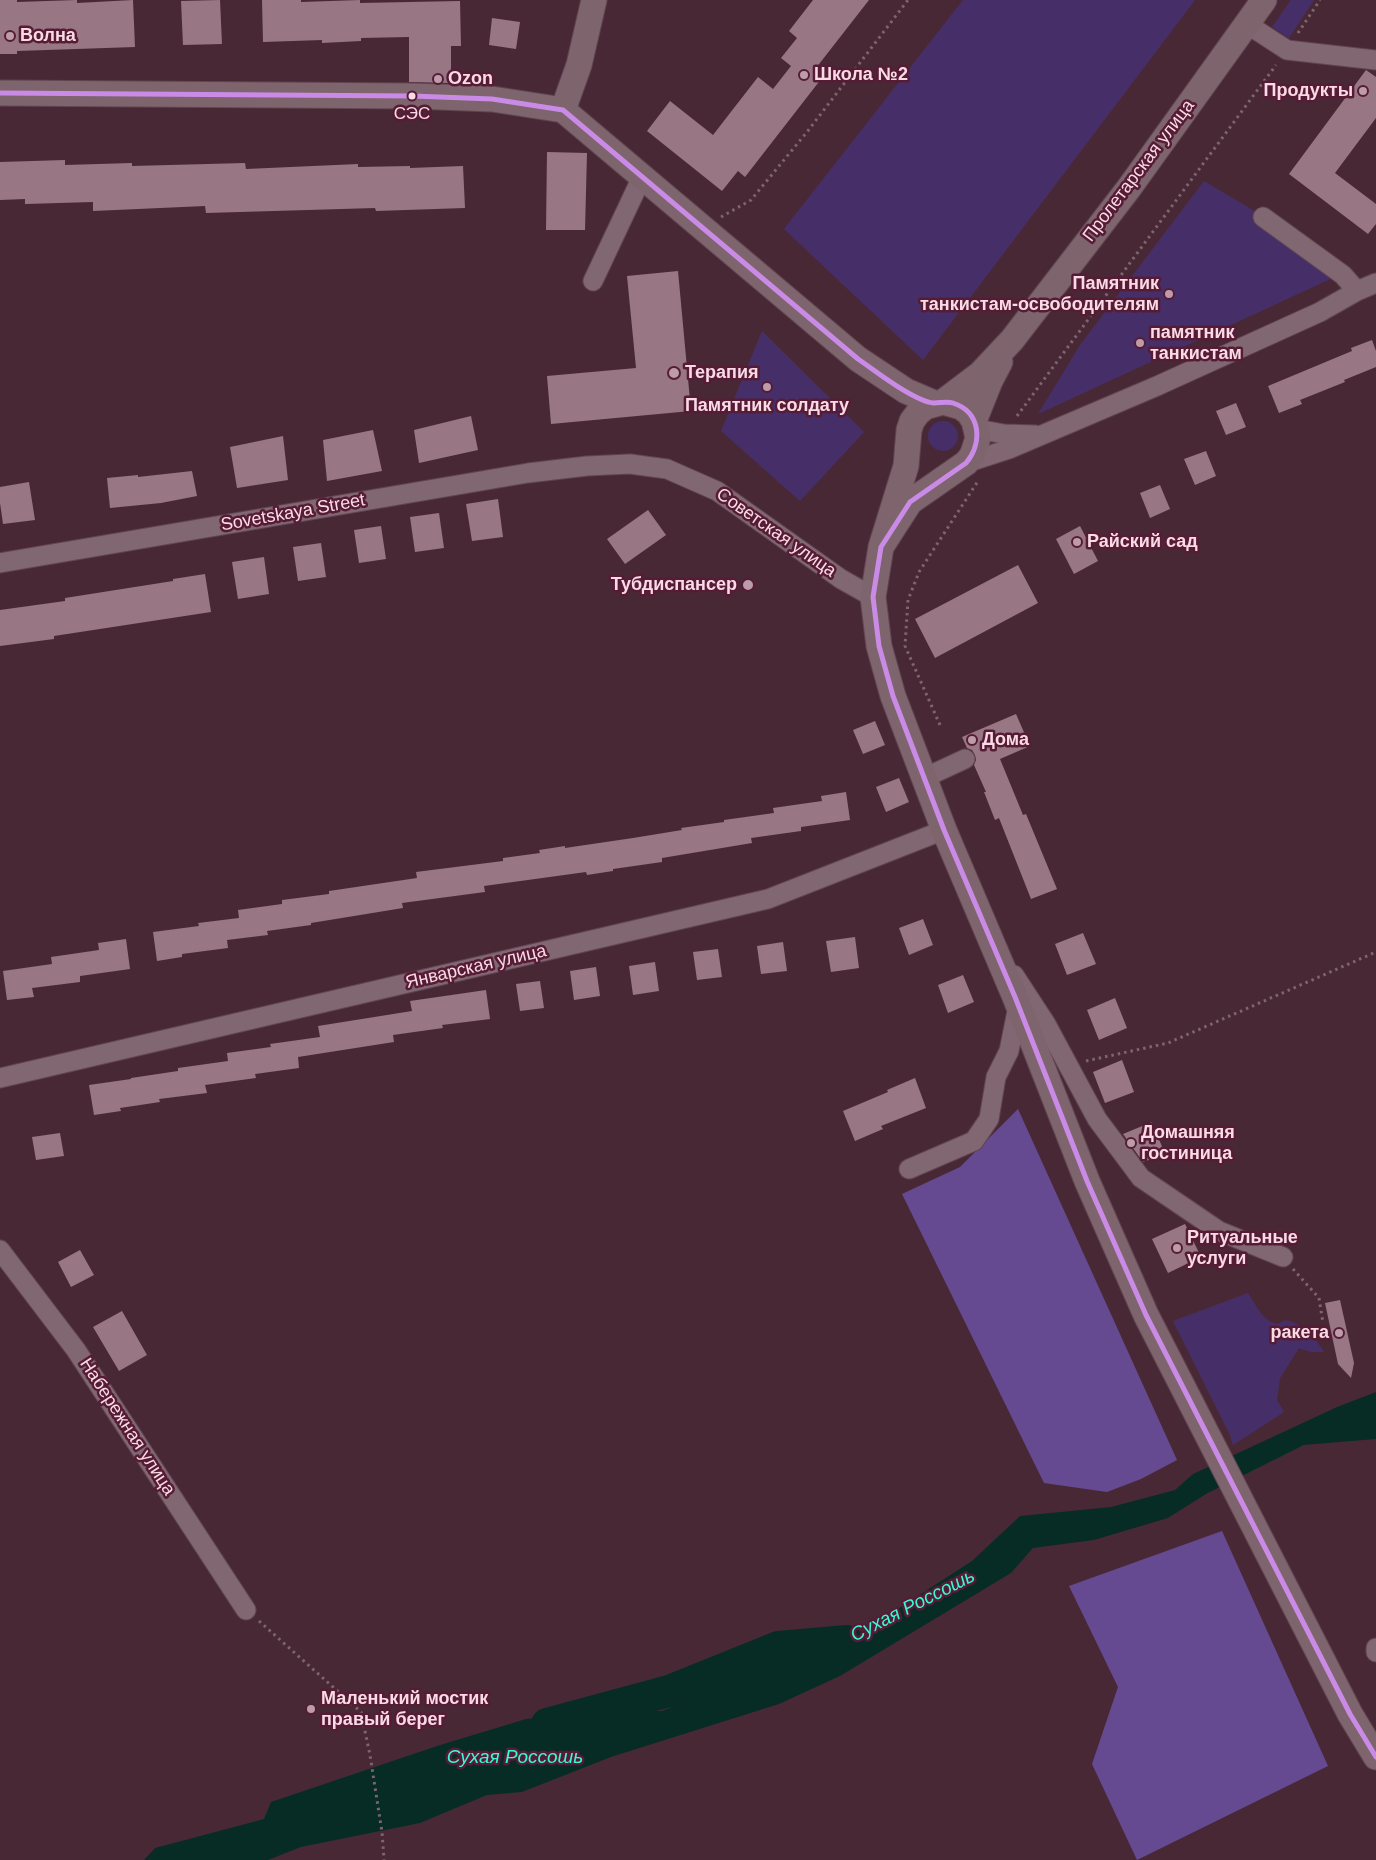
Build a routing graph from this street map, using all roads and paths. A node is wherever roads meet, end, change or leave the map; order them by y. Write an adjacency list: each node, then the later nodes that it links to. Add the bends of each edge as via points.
1 (594, 0): 9 (main road)
2 (908, 0): 12 (path, via 808,132 750,200)
3 (1264, 0): 5 (main road, Пролетарская улица)
4 (1320, 0): 6 (path)
5 (1248, 24): 6 (street); 16 (main road, Пролетарская улица, via 1129,188)
6 (1287, 50): 7 (street); 20 (path)
7 (1376, 60)
8 (0, 93): 9 (main road, via 413,96 492,99)
9 (563, 110): 10 (main road)
10 (642, 178): 12 (main road); 13 (street)
11 (1263, 217): 15 (street, via 1343,275)
12 (702, 228): 17 (main road)
13 (593, 281)
14 (1376, 283): 15 (street)
15 (1357, 291): 22 (street, via 1320,312)
16 (1012, 340): 18 (main road, via 980,374); 19 (main road, via 990,381)
17 (858, 359): 18 (main road, via 906,391); 21 (main road, via 895,403)
18 (938, 402): 19 (main road, via 962,407); 21 (main road, via 918,413 912,421)
19 (976, 425): 20 (street); 24 (main road, via 976,448)
20 (1004, 434): 22 (street)
21 (909, 435): 24 (main road, via 915,457 930,469 949,471); 25 (main road, via 906,466)
22 (1042, 435): 23 (street)
23 (996, 453): 24 (street); 28 (path, via 919,572 908,600 905,646)
24 (962, 466): 25 (main road, via 910,502)
25 (880, 548): 27 (main road)
26 (0, 563): 27 (street, Советская улица, via 528,473 630,464 667,469 717,491)
27 (873, 597): 30 (main road, via 879,646 893,696)
28 (940, 726)
29 (965, 759): 30 (street)
30 (924, 778): 31 (main road)
31 (944, 830): 32 (main road); 36 (street, Январская улица, via 768,898)
32 (992, 941): 34 (main road); 35 (street)
33 (1376, 952): 35 (path, via 1168,1043)
34 (1018, 1006): 37 (street, via 1009,1051 996,1077 989,1119 974,1141); 44 (main road, via 1087,1181 1146,1315 1350,1714)
35 (1069, 1066): 39 (street, via 1097,1119 1141,1178 1218,1231)
36 (0, 1078)
37 (909, 1169)
38 (0, 1250): 41 (street, Набережная улица, via 76,1350)
39 (1283, 1257): 40 (path, via 1319,1298)
40 (1323, 1323)
41 (246, 1610): 45 (path, via 361,1712)
42 (1376, 1648): 43 (street)
43 (1376, 1652)
44 (1376, 1757)
45 (384, 1860)

